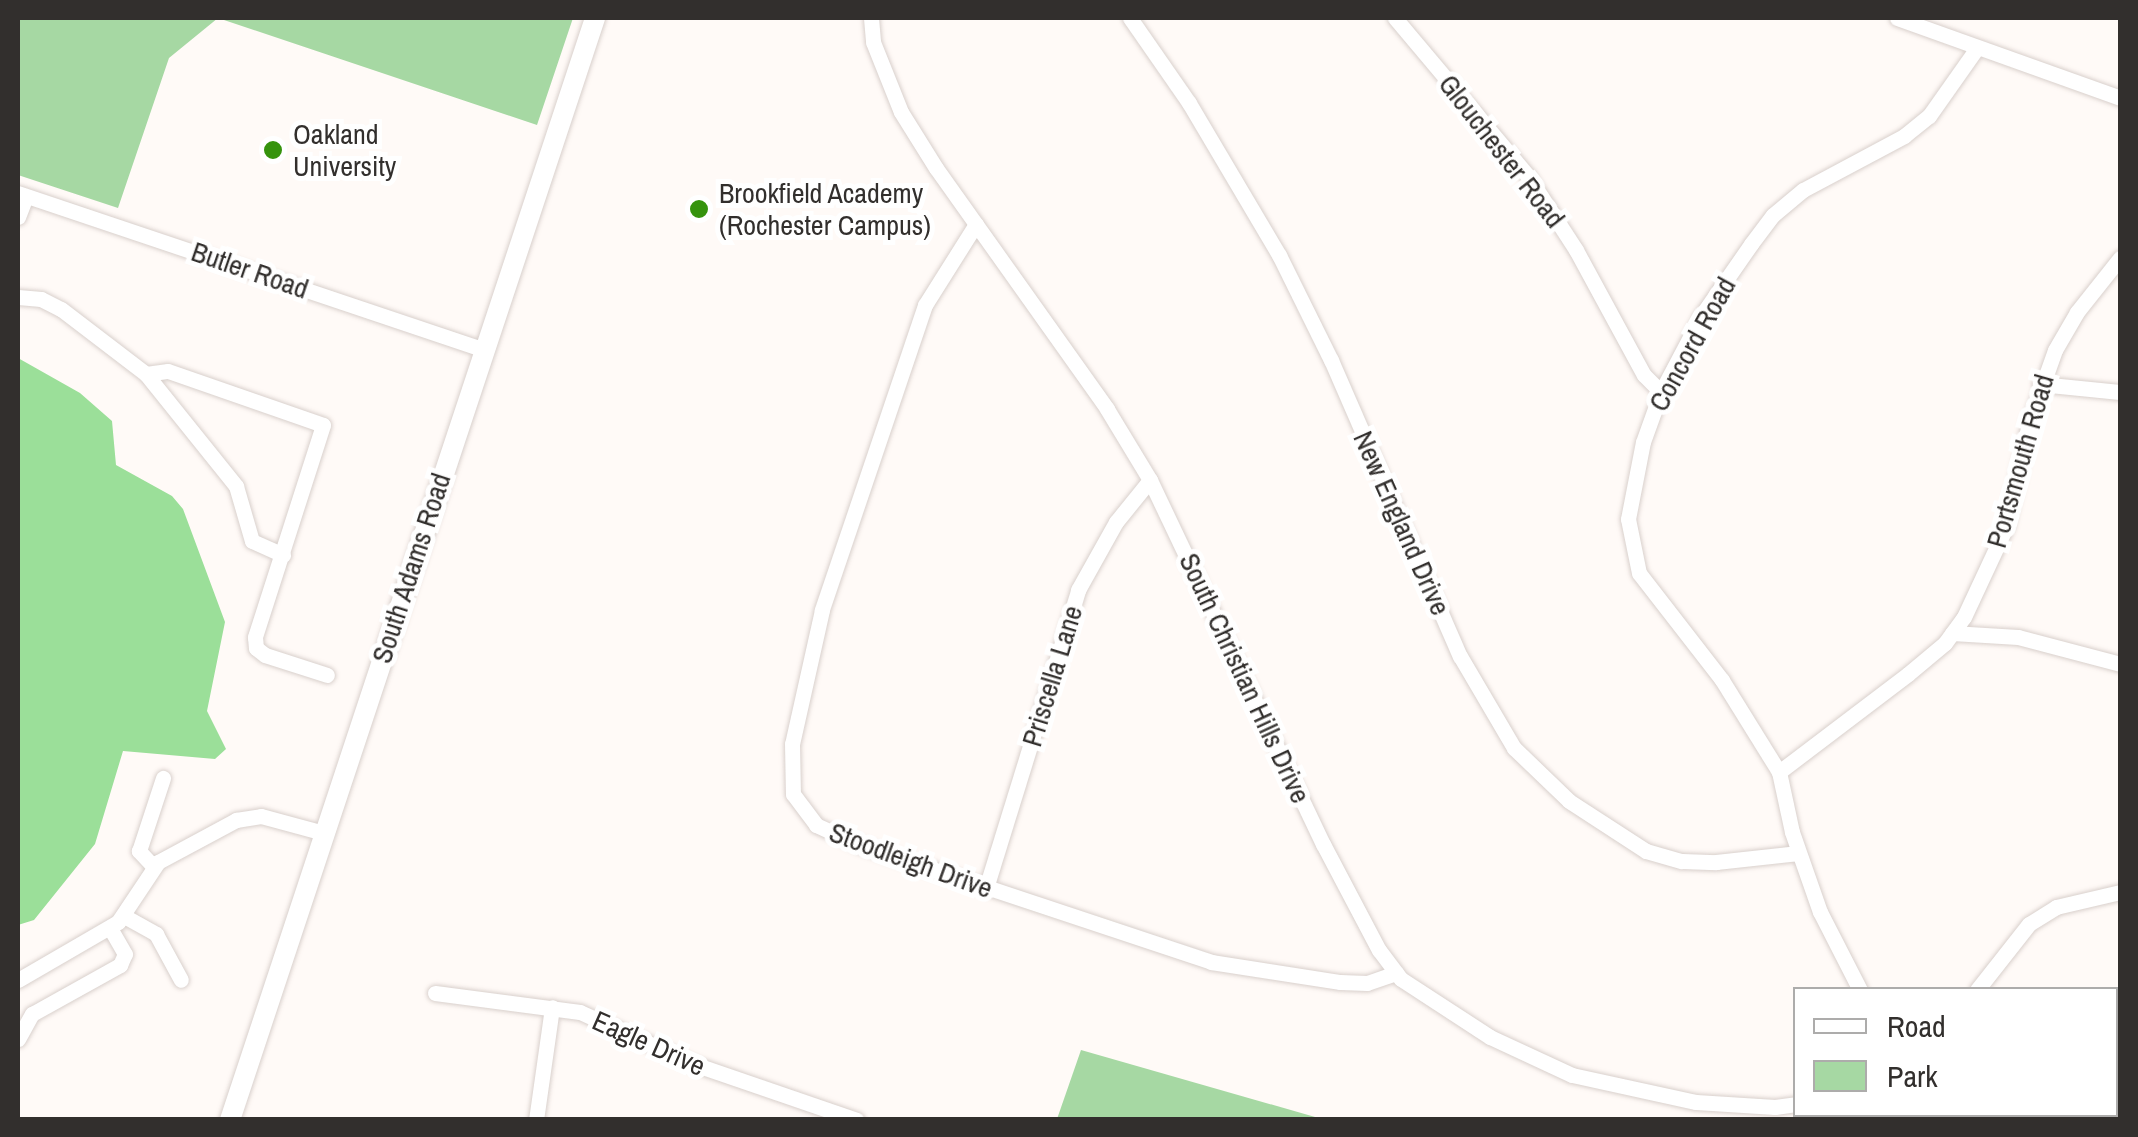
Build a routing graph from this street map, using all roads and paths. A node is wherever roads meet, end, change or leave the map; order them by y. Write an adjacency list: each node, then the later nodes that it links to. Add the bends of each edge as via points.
1 (594, 18): 13 (main road, South Adams Road)
2 (871, 18): 10 (street, South Christian Hills Drive, via 873,42 902,112)
3 (1130, 18): 26 (street, New England Drive, via 1189,103 1278,255 1460,656 1514,748 1569,801 1646,851 1716,862)
4 (1395, 18): 16 (street, Glouchester Road, via 1528,176 1644,375)
5 (1898, 18): 6 (street)
6 (1977, 48): 7 (street); 16 (street, Concord Road, via 1929,116 1803,190 1774,215 1701,316)
7 (2120, 98)
8 (22, 194): 9 (street); 13 (street, Butler Road)
9 (18, 217)
10 (976, 224): 18 (street, South Christian Hills Drive); 28 (street, Stoodleigh Drive, via 925,305 902,363 822,610 790,772 793,794 816,825)
11 (2120, 258): 15 (street, Portsmouth Road, via 2076,312)
12 (18, 297): 14 (street, via 61,308)
13 (482, 349): 25 (main road, South Adams Road)
14 (146, 374): 19 (street, via 236,486 252,541); 19 (street, via 168,371 322,425)
15 (2040, 384): 17 (street); 20 (street, Portsmouth Road, via 2006,527)
16 (1661, 392): 23 (street, Concord Road, via 1628,519 1639,573 1722,680)
17 (2120, 392)
18 (1150, 480): 28 (street, Priscella Lane, via 1116,522 1078,590); 32 (street, South Christian Hills Drive, via 1323,844)
19 (283, 556): 22 (street, via 256,648)
20 (1952, 632): 21 (street, via 2018,637); 23 (street, Portsmouth Road)
21 (2120, 664)
22 (327, 675)
23 (1779, 772): 26 (street, Concord Road)
24 (163, 778): 27 (street, via 139,851)
25 (324, 833): 27 (street, via 245,817); 41 (main road, South Adams Road)
26 (1800, 853): 35 (street, Concord Road, via 1820,912)
27 (154, 866): 30 (street)
28 (986, 888): 32 (street, Stoodleigh Drive, via 1211,962 1340,982 1367,983)
29 (2120, 892): 36 (street, via 2056,907 2029,924)
30 (124, 916): 31 (street); 34 (street, via 156,934)
31 (110, 928): 33 (street); 39 (street, via 125,954 120,965 32,1014)
32 (1396, 973): 40 (street, South Christian Hills Drive, via 1490,1037 1572,1074 1696,1102)
33 (18, 980)
34 (181, 980)
35 (1858, 987)
36 (1979, 987)
37 (435, 993): 38 (street, Eagle Drive)
38 (552, 1007): 42 (street); 43 (street, Eagle Drive)
39 (18, 1040)
40 (1793, 1104)
41 (230, 1120)
42 (536, 1120)
43 (857, 1120)

